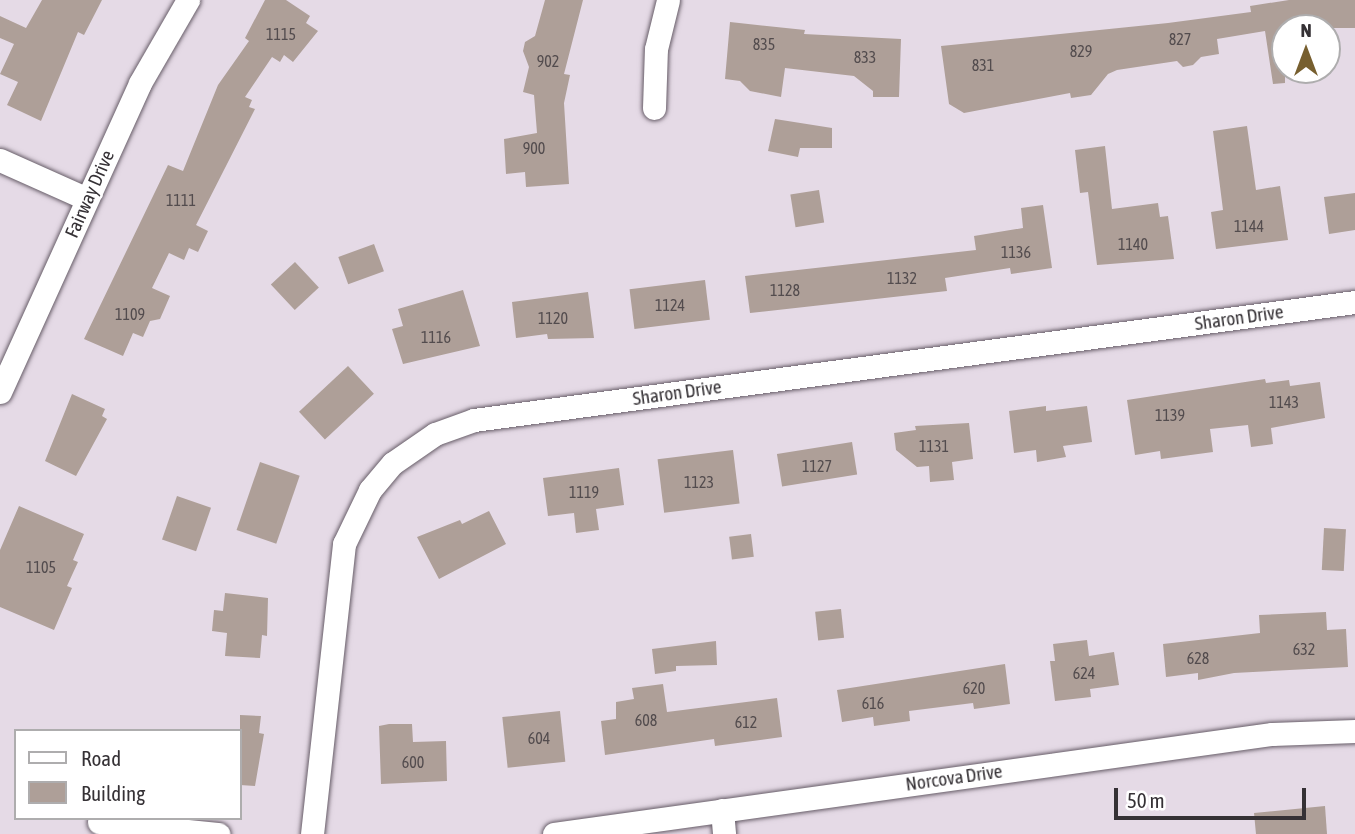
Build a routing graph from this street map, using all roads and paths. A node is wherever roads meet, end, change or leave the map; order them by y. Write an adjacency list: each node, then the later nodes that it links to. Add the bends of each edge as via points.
1 (188, 0): 5 (street, Fairway Drive, via 140,83)
2 (668, 0): 3 (street, via 656,49)
3 (654, 108)
4 (0, 160): 5 (street)
5 (87, 199): 7 (street, Fairway Drive)
6 (1355, 302): 12 (street, Sharon Drive, via 474,420 435,434 394,463 370,490 344,544)
7 (0, 392)
8 (1355, 731): 9 (street, Norcova Drive, via 1272,734)
9 (722, 810): 13 (street, Norcova Drive); 14 (street)
10 (99, 822): 11 (street)
11 (218, 834)
12 (312, 834)
13 (554, 834)
14 (724, 834)

